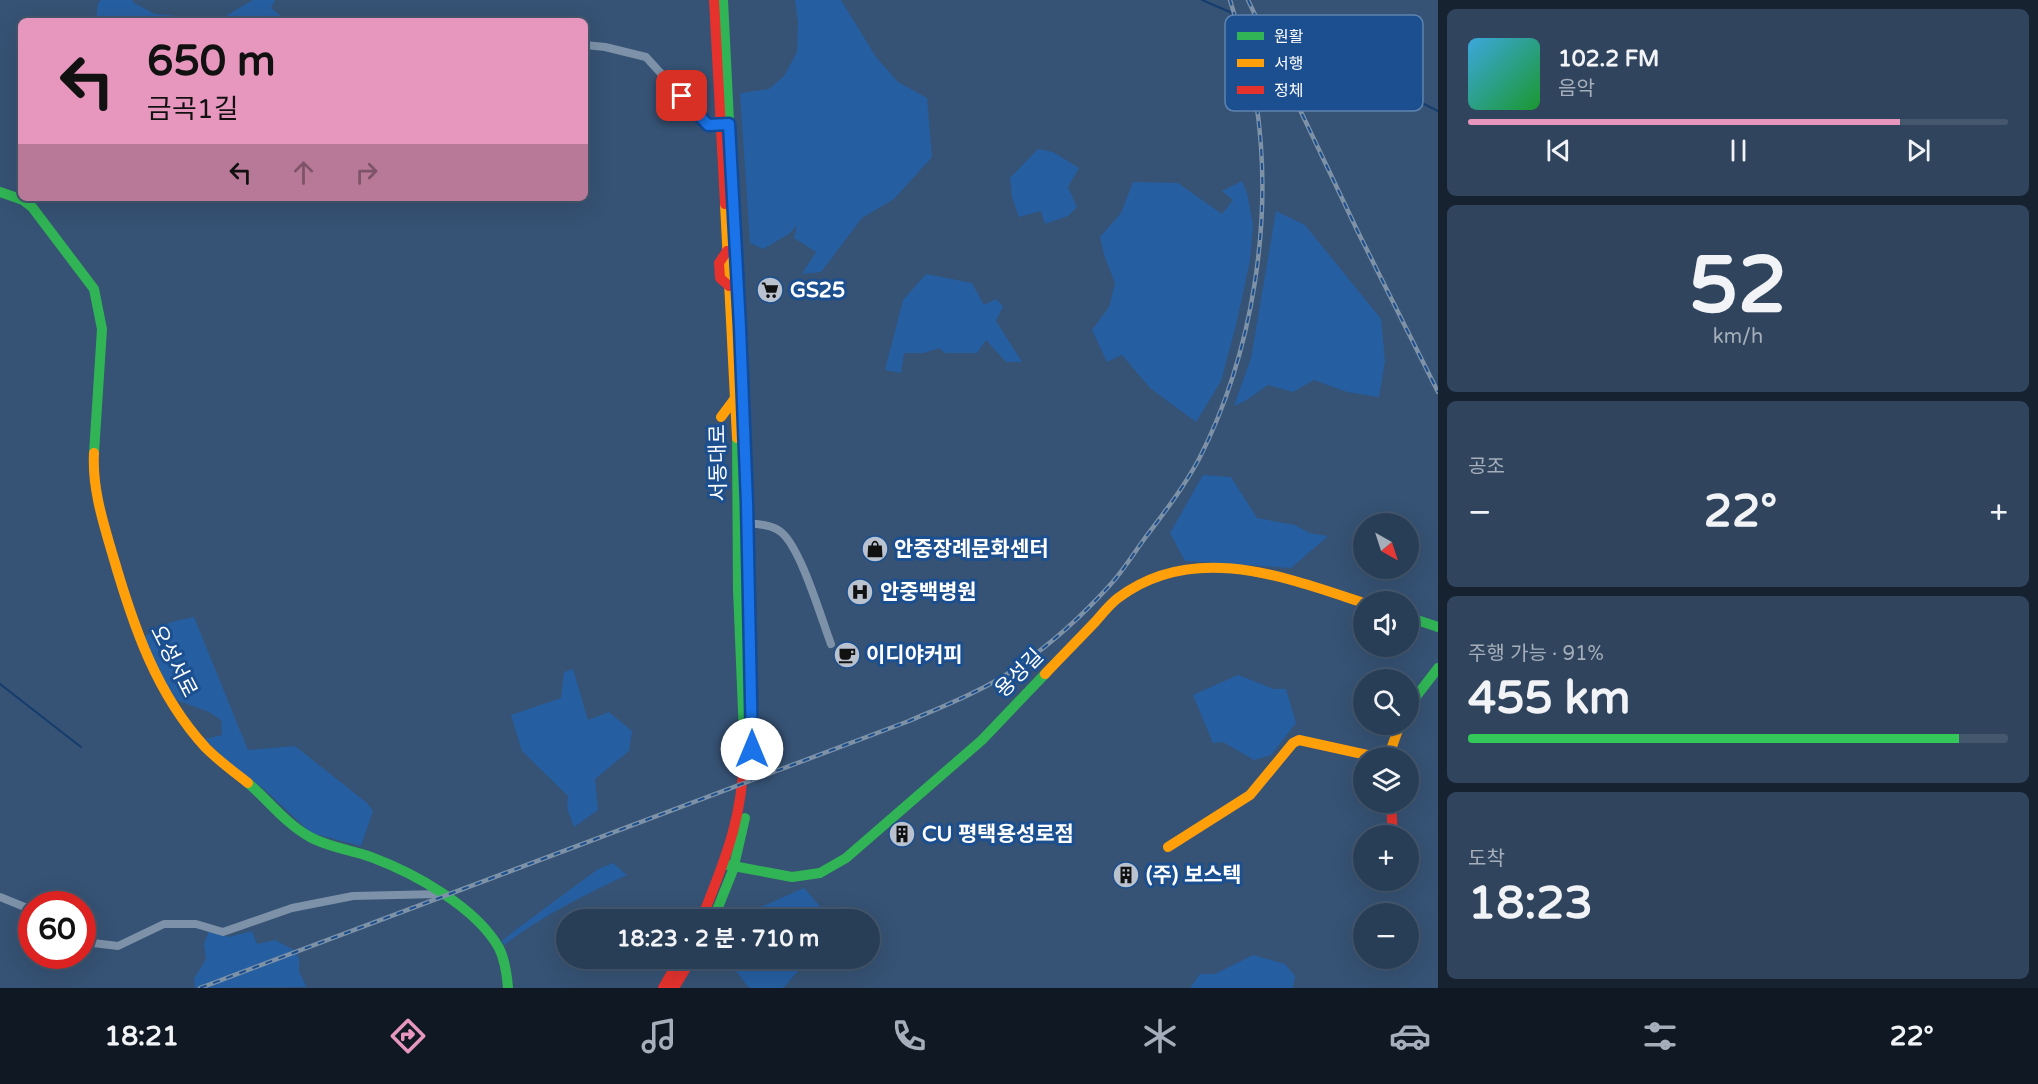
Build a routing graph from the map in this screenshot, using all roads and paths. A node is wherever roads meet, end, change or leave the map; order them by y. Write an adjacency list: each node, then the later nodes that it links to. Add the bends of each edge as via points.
1 (714, 0): 4 (street, 서동대로)
2 (723, 0): 4 (street, 서동대로)
3 (588, 45): 4 (street, via 646,57 708,125)
4 (725, 125): 8 (street, 서동대로); 10 (street, 서동대로, via 740,327)
5 (0, 192): 6 (street, 오성서로)
6 (18, 198)
7 (24, 201): 20 (street, 오성서로, via 94,289 102,329 93,469 96,496 148,662 181,717 205,747 308,837 385,863)
8 (735, 396): 9 (street); 10 (street, 서동대로)
9 (722, 417)
10 (743, 524): 14 (street, via 765,525 781,531 798,554); 19 (street, 서동대로, via 751,771 748,799)
11 (1353, 600): 19 (street, 용성길, via 1246,568 1199,566 1156,576 1119,598 982,740 846,858 820,873 792,877)
12 (1419, 621): 13 (street)
13 (1438, 627)
14 (831, 644)
15 (1438, 668): 16 (street)
16 (1419, 693)
17 (1353, 752): 18 (street, via 1299,740 1293,743 1250,795)
18 (1168, 847)
19 (730, 865): 23 (street, 서동대로); 24 (street, 서동대로, via 726,894)
20 (440, 894): 25 (street, via 352,896 292,908 224,932 196,924 164,924 118,946); 28 (street, 오성서로, via 481,924 493,939 507,970)
21 (0, 897): 22 (street)
22 (18, 904)
23 (707, 909)
24 (718, 909)
25 (96, 943)
26 (674, 969): 29 (street)
27 (686, 969): 30 (street)
28 (508, 988)
29 (663, 988)
30 (675, 988)

